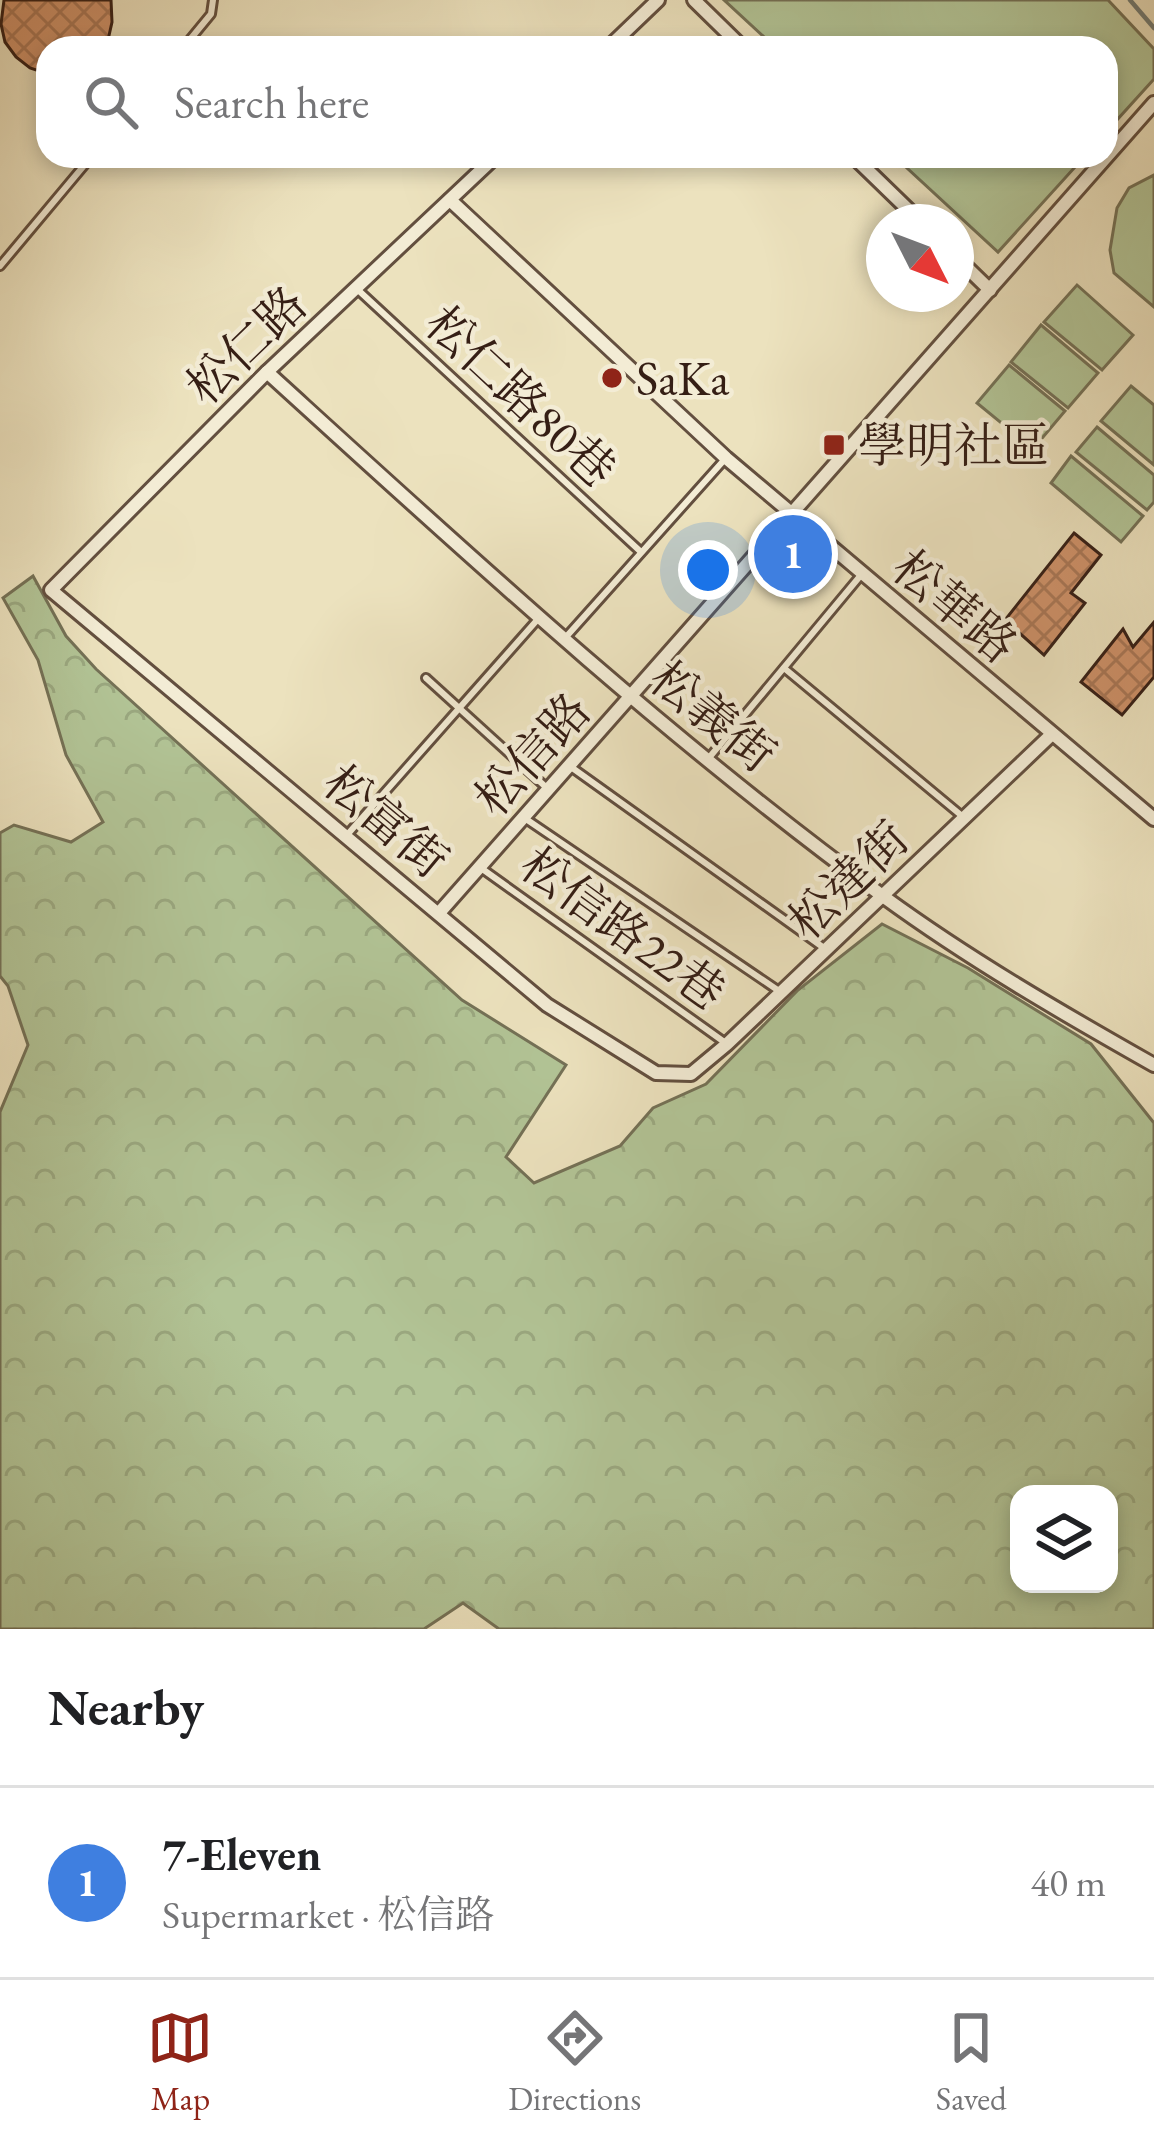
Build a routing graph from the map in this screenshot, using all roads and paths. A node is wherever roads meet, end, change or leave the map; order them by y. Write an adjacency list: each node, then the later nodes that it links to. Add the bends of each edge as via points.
1 (213, 0): 4 (lane)
2 (658, 0): 5 (street)
3 (694, 0): 6 (street)
4 (193, 36)
5 (620, 36)
6 (731, 36)
7 (1154, 103): 8 (street, 松信路)
8 (1118, 144)
9 (82, 168): 15 (lane)
10 (483, 168): 13 (street, 松仁路)
11 (865, 168): 14 (street)
12 (1097, 168): 18 (street, 松信路)
13 (450, 200): 17 (street, 松仁路); 20 (street, 松華路)
14 (902, 204)
15 (0, 266)
16 (974, 274): 18 (street)
17 (356, 288): 19 (street, 松仁路); 22 (lane, 松仁路80巷)
18 (990, 290): 21 (street, 松信路)
19 (267, 372): 24 (street, 松仁路); 25 (street, 松義街)
20 (726, 458): 21 (street, 松華路); 22 (lane)
21 (791, 515): 23 (street, 松華路); 29 (street, 松信路)
22 (641, 551): 26 (lane)
23 (861, 575): 27 (lane); 31 (street, 松華路)
24 (51, 590): 38 (street, 松富街)
25 (538, 619): 26 (street, 松義街); 30 (lane)
26 (564, 640): 29 (street, 松義街)
27 (784, 668): 32 (lane); 37 (lane)
28 (426, 678): 30 (lane)
29 (631, 698): 32 (street, 松義街); 33 (street, 松信路)
30 (459, 708): 34 (lane); 38 (lane)
31 (1052, 734): 36 (street, 松華路); 37 (street, 松達街)
32 (708, 760): 40 (street, 松義街)
33 (570, 766): 34 (street, 松信路); 42 (lane)
34 (548, 789): 35 (street, 松信路)
35 (523, 817): 39 (street, 松信路); 43 (lane)
36 (1154, 818)
37 (964, 819): 40 (street, 松達街)
38 (347, 835): 41 (street, 松富街)
39 (480, 867): 41 (street, 松信路); 44 (lane, 松信路22巷)
40 (884, 897): 42 (street, 松達街); 45 (street, 松義街)
41 (439, 913): 46 (street, 松富街, via 618,1053 656,1073)
42 (827, 950): 43 (street, 松達街)
43 (782, 993): 44 (street, 松達街)
44 (727, 1043): 46 (street, 松達街)
45 (1154, 1065)
46 (691, 1074)

